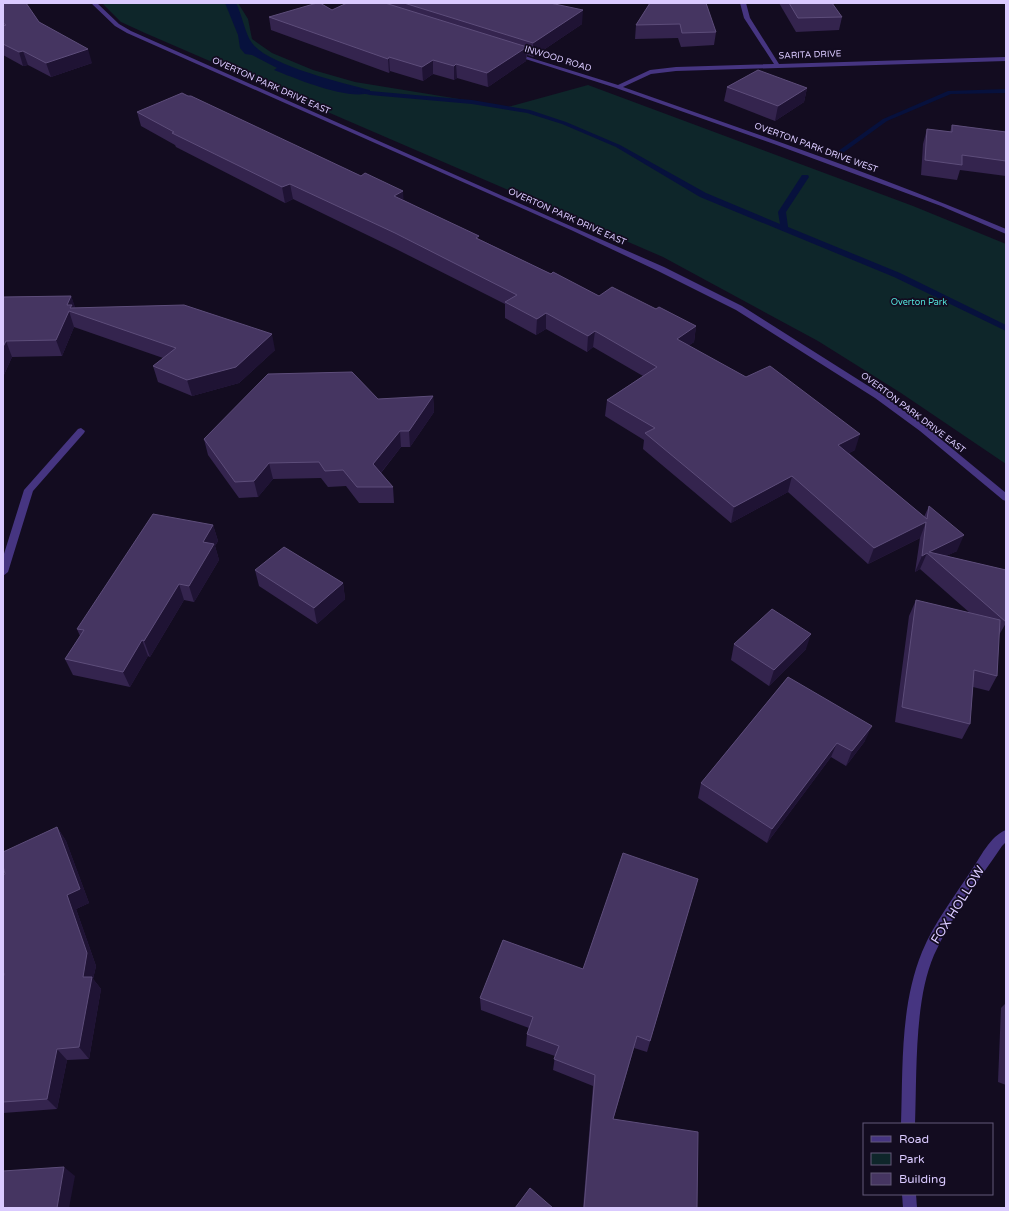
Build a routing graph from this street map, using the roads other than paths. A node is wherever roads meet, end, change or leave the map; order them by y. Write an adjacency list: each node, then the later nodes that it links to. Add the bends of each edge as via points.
1 (94, 3): 9 (street, OVERTON PARK DRIVE EAST, via 129,32 573,229 739,308 878,396 923,429)
2 (743, 3): 5 (street, via 747,18)
3 (506, 52): 6 (street, INWOOD ROAD)
4 (1006, 59): 5 (street, SARITA DRIVE)
5 (777, 65): 6 (street, SARITA DRIVE, via 662,70 639,76)
6 (618, 86): 7 (street, OVERTON PARK DRIVE WEST, via 911,192)
7 (1006, 232)
8 (81, 431): 10 (street, via 29,490)
9 (1006, 498)
10 (3, 572)
11 (1006, 835): 12 (street, FOX HOLLOW, via 998,842 951,911 928,954 916,995 910,1042)
12 (908, 1123)
13 (909, 1195): 14 (street)
14 (910, 1208)

